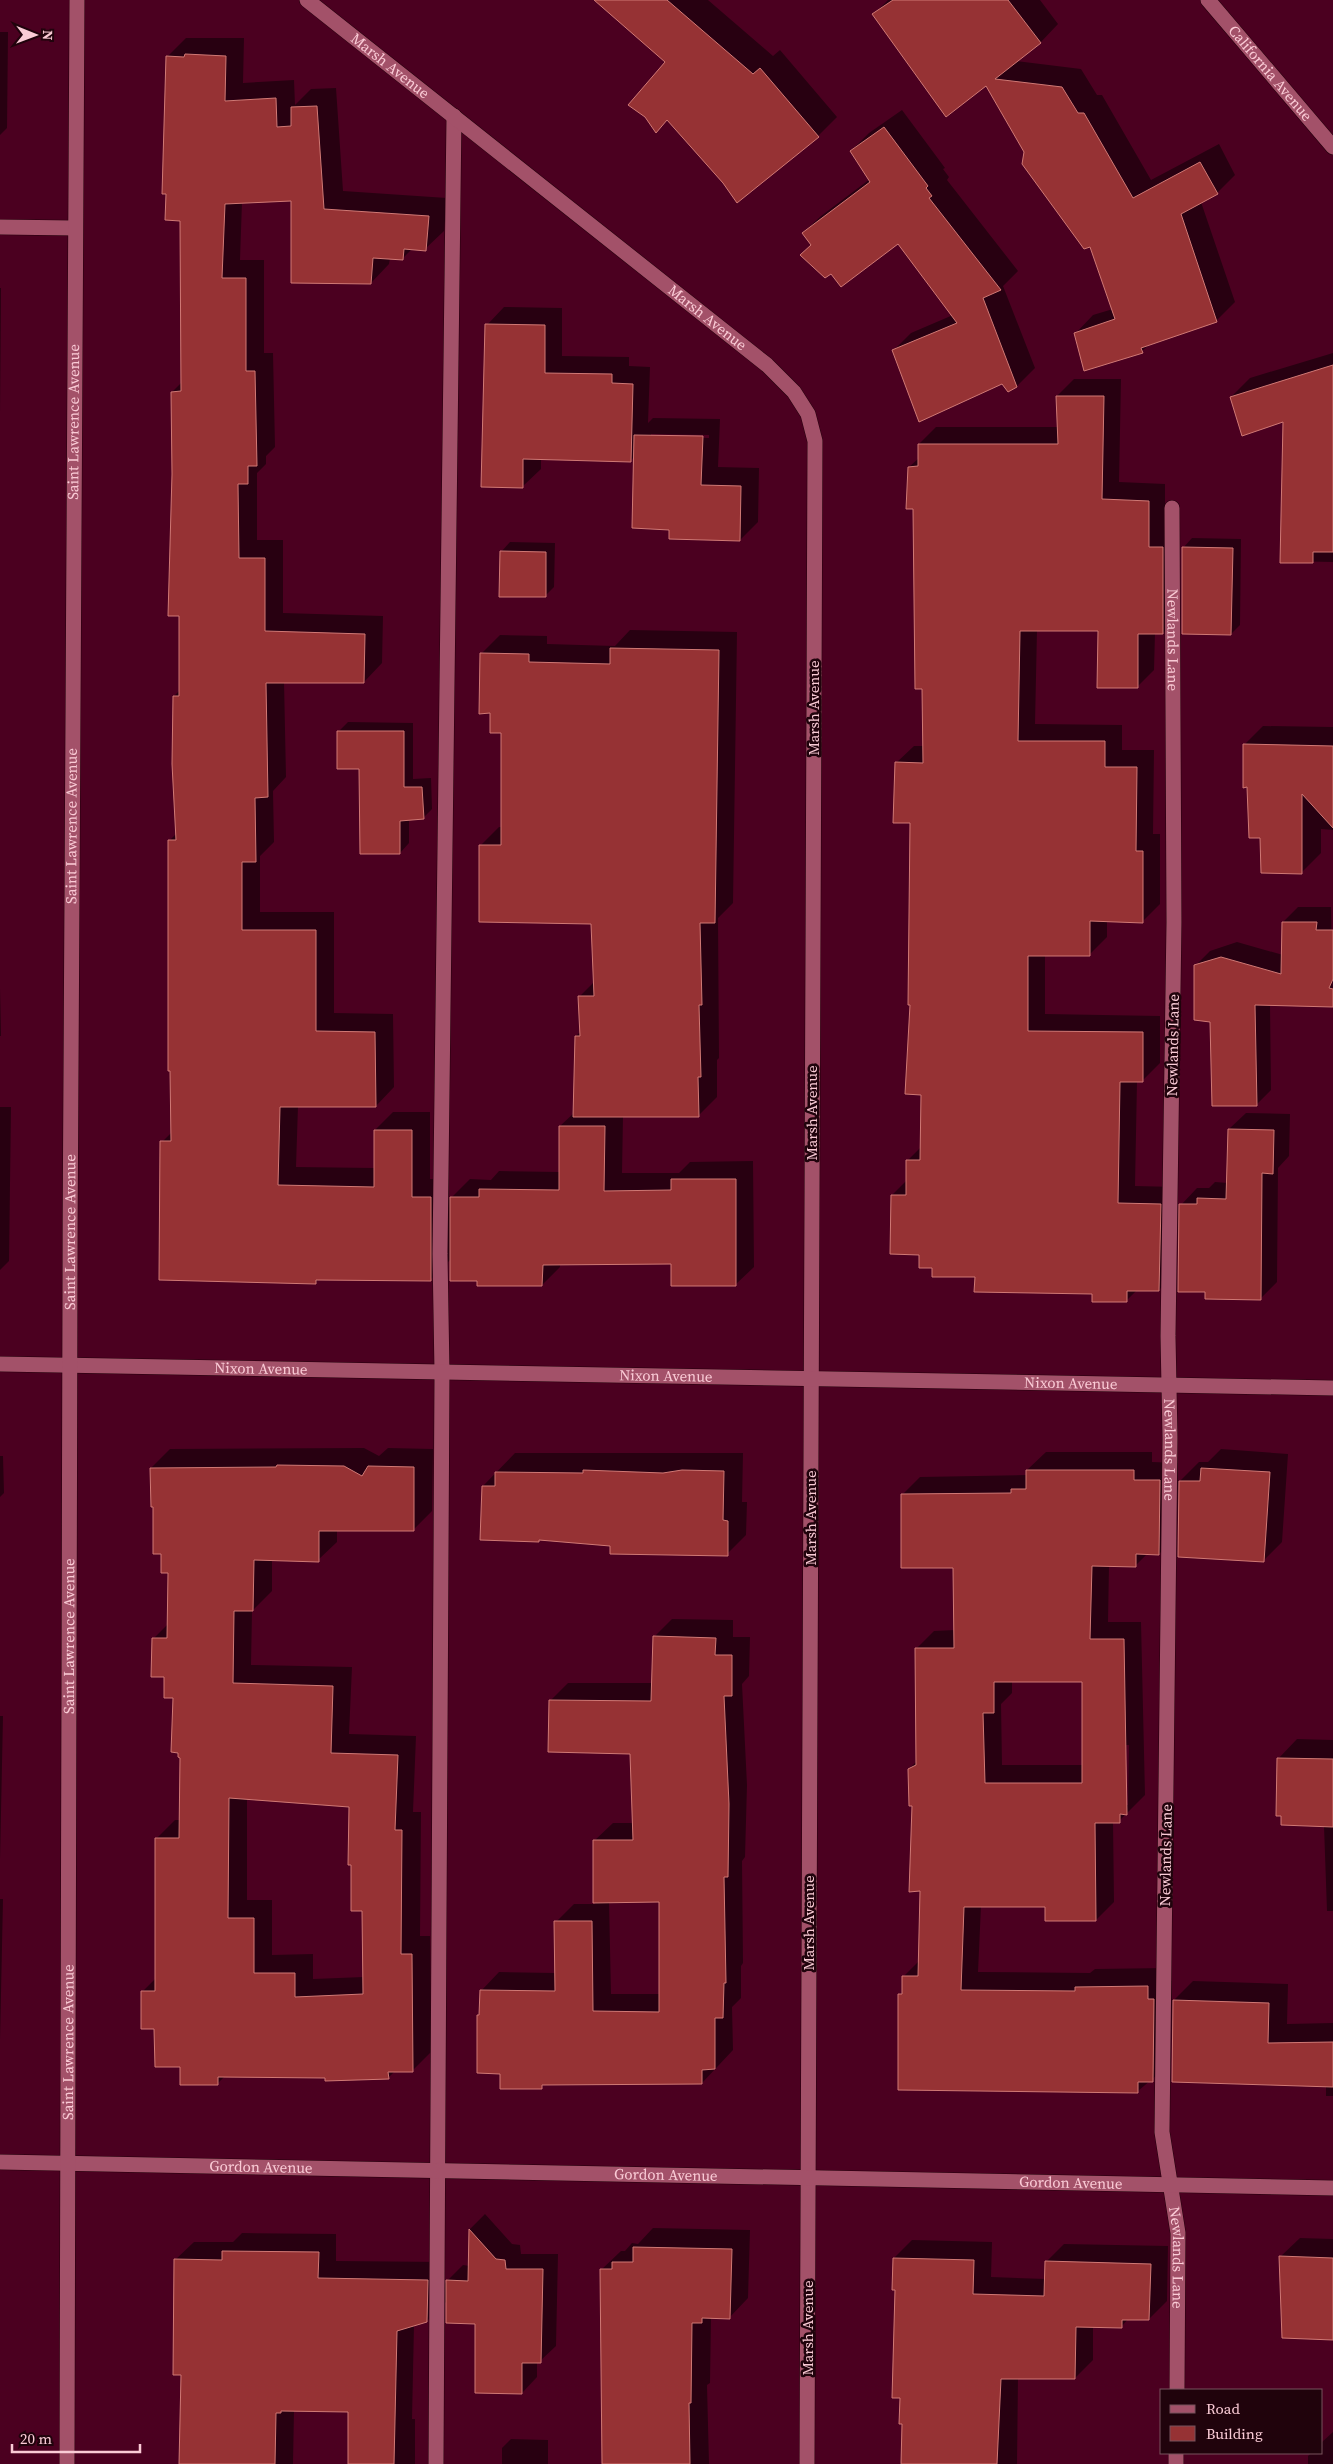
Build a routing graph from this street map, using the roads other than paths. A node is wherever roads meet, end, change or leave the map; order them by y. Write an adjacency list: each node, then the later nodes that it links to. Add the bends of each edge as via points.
1 (77, 0): 7 (street, Saint Lawrence Avenue)
2 (307, 0): 4 (street, Marsh Avenue)
3 (1208, 0): 5 (street, California Avenue)
4 (454, 116): 11 (street, via 440,1244); 12 (street, Marsh Avenue, via 767,365 794,392 808,414 815,440 816,462)
5 (1333, 147)
6 (0, 227): 7 (street)
7 (74, 228): 10 (street, Saint Lawrence Avenue, via 70,737)
8 (1172, 508): 13 (street, Newlands Lane, via 1174,922)
9 (0, 1364): 10 (street, Nixon Avenue)
10 (71, 1366): 11 (street, Nixon Avenue); 16 (street, Saint Lawrence Avenue)
11 (442, 1372): 12 (street, Nixon Avenue); 17 (street)
12 (811, 1378): 13 (street, Nixon Avenue); 18 (street, Marsh Avenue)
13 (1168, 1386): 14 (street, Nixon Avenue); 19 (street, Newlands Lane, via 1162,2132)
14 (1333, 1388)
15 (0, 2162): 16 (street, Gordon Avenue)
16 (69, 2163): 17 (street, Gordon Avenue); 22 (street, Saint Lawrence Avenue)
17 (438, 2171): 18 (street, Gordon Avenue); 23 (street)
18 (809, 2178): 19 (street, Gordon Avenue); 24 (street, Marsh Avenue)
19 (1170, 2185): 20 (street, Gordon Avenue); 21 (street, Newlands Lane, via 1178,2234)
20 (1333, 2188)
21 (1177, 2389)
22 (66, 2464)
23 (436, 2464)
24 (807, 2464)

